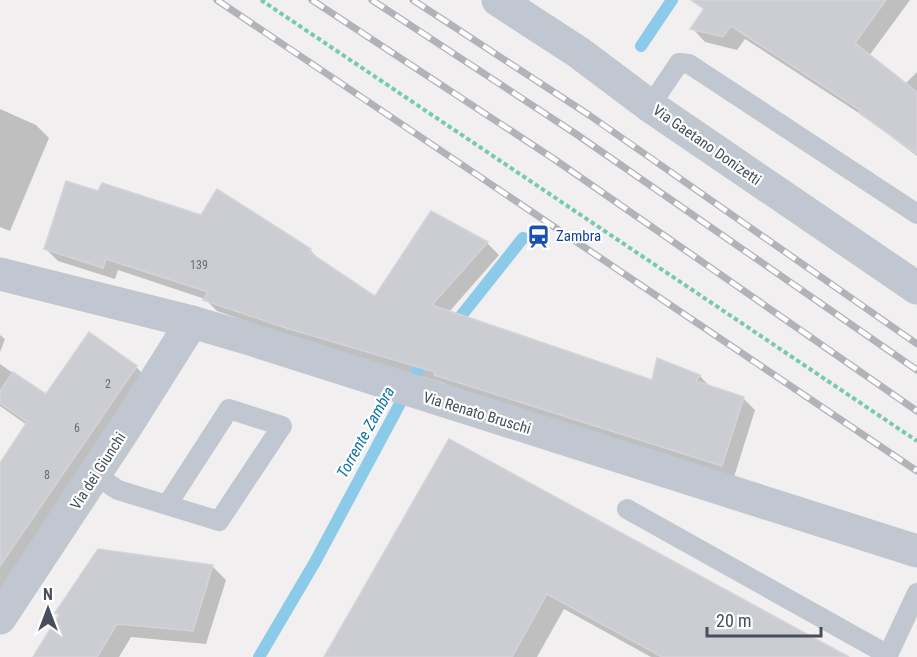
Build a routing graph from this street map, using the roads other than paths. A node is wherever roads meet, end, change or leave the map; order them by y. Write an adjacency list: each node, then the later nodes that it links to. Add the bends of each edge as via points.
1 (498, 0): 2 (street, Via Gaetano Donizetti, via 578,52)
2 (650, 106): 3 (lane, via 679,63 689,64); 5 (street, Via Gaetano Donizetti)
3 (917, 214)
4 (0, 274): 6 (street, Via Renato Bruschi)
5 (917, 288)
6 (192, 322): 7 (street, Via dei Giunchi); 10 (street, Via Renato Bruschi)
7 (95, 475): 8 (lane, via 118,490); 12 (street, Via dei Giunchi)
8 (166, 505): 8 (lane, via 219,521 282,426 229,409)
9 (627, 509): 13 (lane)
10 (917, 551)
11 (917, 593): 13 (lane)
12 (0, 618)
13 (889, 656)

